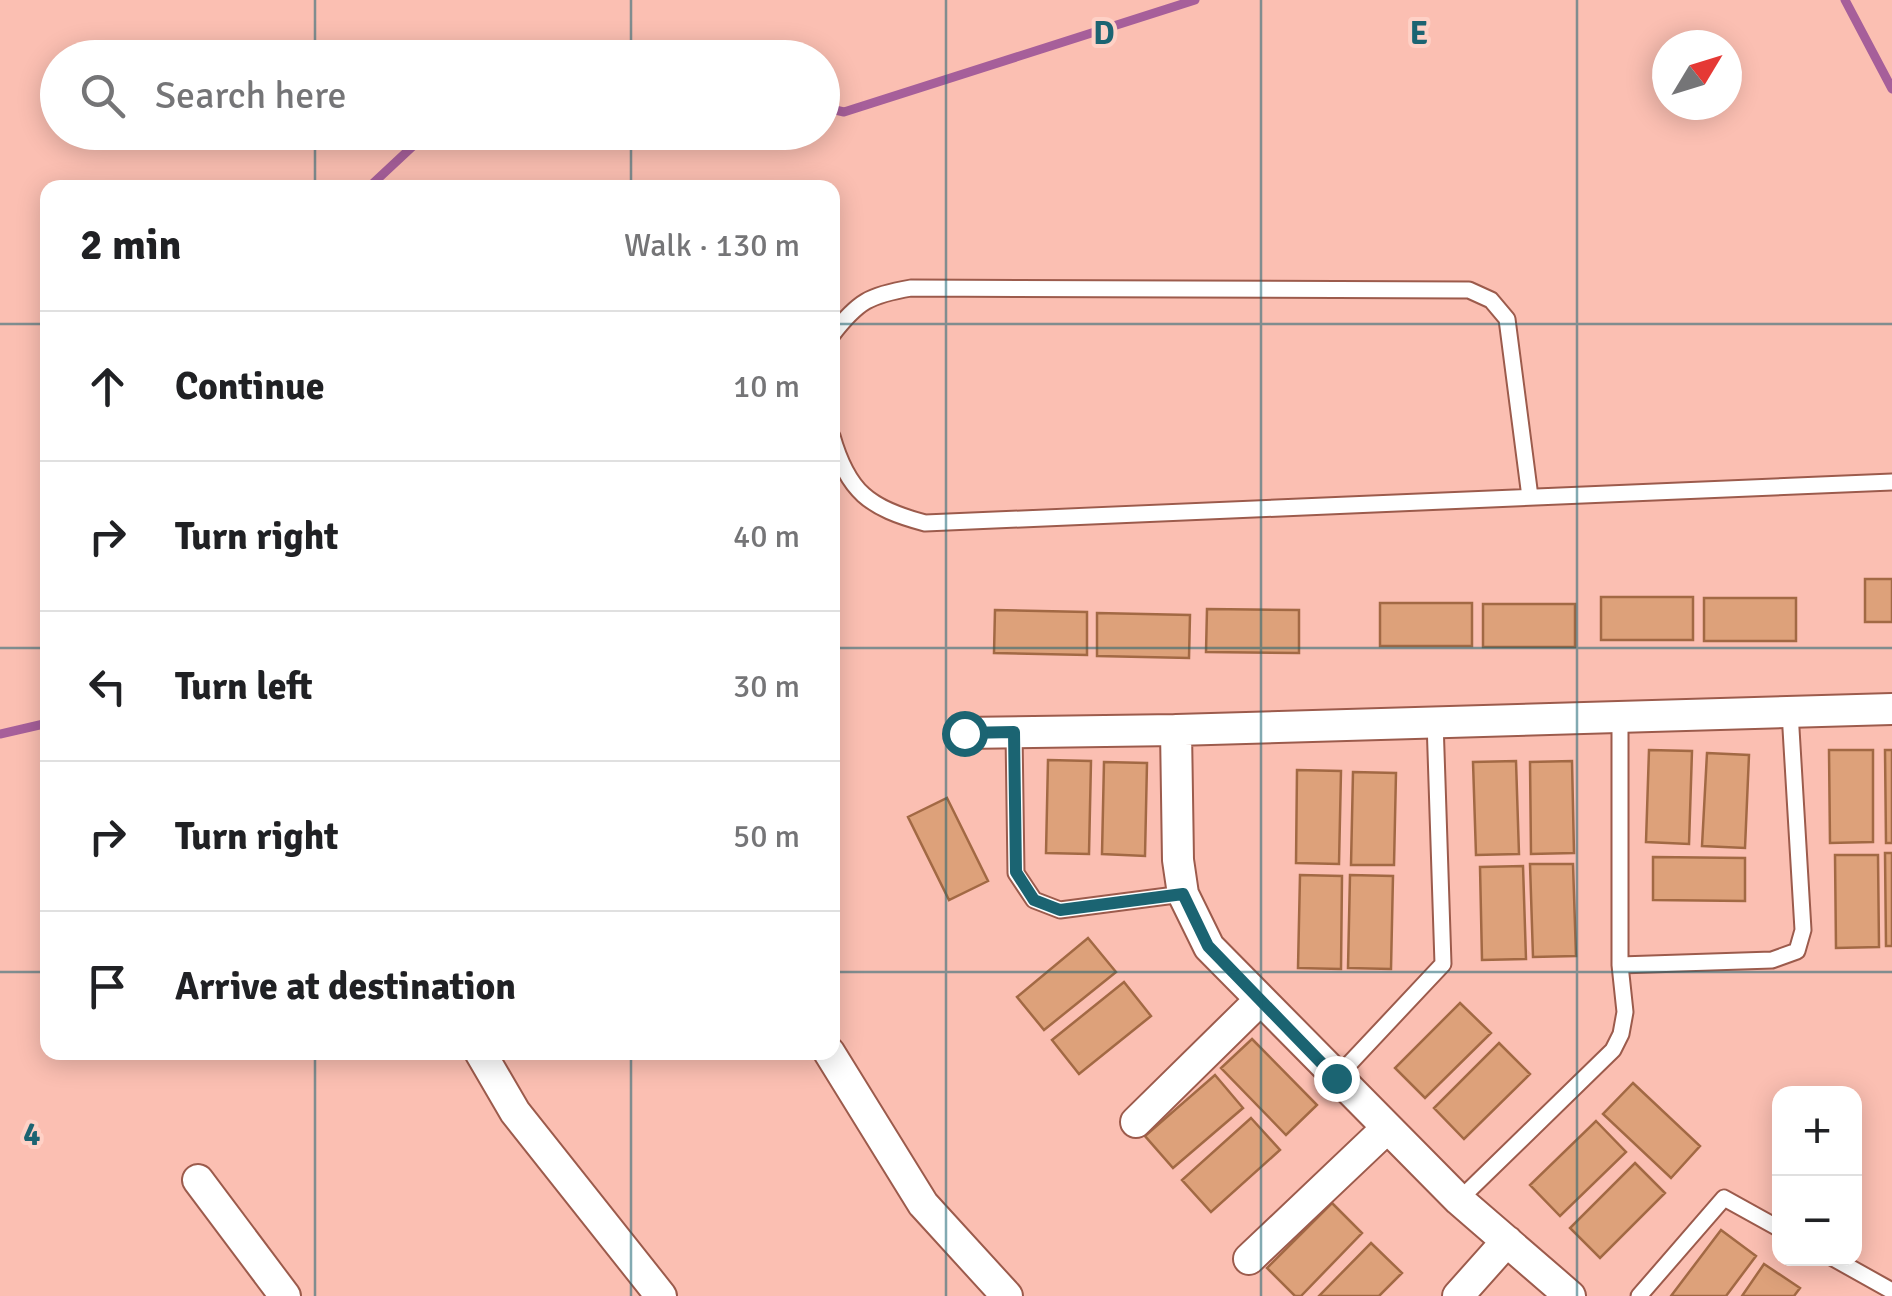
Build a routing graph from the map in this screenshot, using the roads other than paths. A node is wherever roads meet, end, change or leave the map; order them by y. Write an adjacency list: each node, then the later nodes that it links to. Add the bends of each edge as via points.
1 (840, 325): 4 (lane, via 876,294 911,288 1469,290 1507,318)
2 (840, 463): 4 (lane, via 864,497 890,514 925,522)
3 (1892, 482): 4 (lane)
4 (1530, 496)
5 (1892, 709): 6 (street)
6 (1790, 712): 7 (street); 13 (lane, via 1803,930 1797,951 1772,960)
7 (1620, 716): 8 (street); 13 (lane)
8 (1435, 721): 9 (street); 17 (lane, via 1444,964)
9 (1176, 730): 10 (street); 12 (street)
10 (1014, 732): 11 (street); 12 (lane, via 1016,872 1034,900 1060,910)
11 (964, 733)
12 (1183, 894): 14 (street, via 1208,946)
13 (1620, 965): 21 (lane, via 1626,1012 1612,1050)
14 (1260, 1000): 17 (street); 18 (street)
15 (485, 1060): 28 (street, via 515,1112)
16 (835, 1060): 29 (street, via 923,1204)
17 (1336, 1078): 19 (street)
18 (1136, 1122)
19 (1387, 1128): 21 (street); 24 (street)
20 (198, 1180): 27 (street)
21 (1460, 1200): 23 (street)
22 (1772, 1225): 32 (lane, via 1724,1198)
23 (1507, 1241): 30 (street); 31 (street)
24 (1250, 1259)
25 (1847, 1266): 26 (lane)
26 (1892, 1291)
27 (285, 1296)
28 (661, 1296)
29 (1007, 1296)
30 (1458, 1296)
31 (1570, 1296)
32 (1638, 1296)

